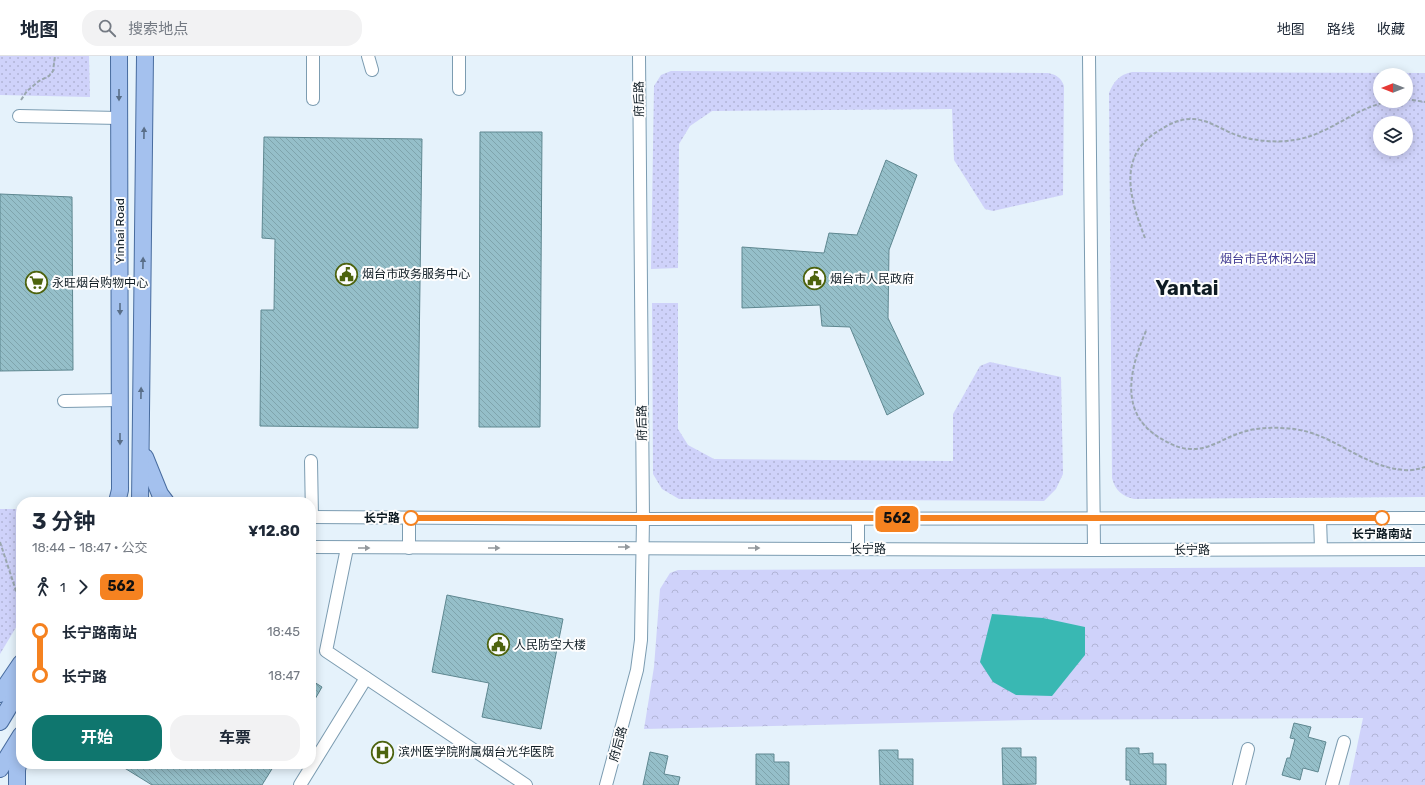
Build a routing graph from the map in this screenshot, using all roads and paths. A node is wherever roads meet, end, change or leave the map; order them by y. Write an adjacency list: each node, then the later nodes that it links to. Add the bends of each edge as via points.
1 (55, 56): 12 (path, via 53,71 27,91)
2 (119, 56): 17 (main road, Yinhai Road, one-way to 17)
3 (145, 56): 22 (main road, Yinhai Road, one-way to 3)
4 (313, 56): 11 (street)
5 (368, 56): 9 (street)
6 (459, 56): 10 (street)
7 (638, 56): 32 (street, 府后路)
8 (1089, 56): 34 (street)
9 (372, 70)
10 (459, 89)
11 (314, 99)
12 (21, 100)
13 (1413, 100): 14 (path)
14 (1425, 102)
15 (1373, 107): 18 (path, via 1318,135 1293,140 1264,141 1239,136 1215,124 1191,119 1171,123 1150,135 1141,144 1132,162 1129,188)
16 (19, 116): 17 (street)
17 (119, 118): 21 (main road, Yinhai Road, one-way to 21)
18 (1145, 238)
19 (1146, 331): 24 (path, via 1134,361 1131,380 1134,406 1142,424 1151,433 1172,445 1192,450 1216,445 1240,433 1265,428 1294,429 1319,435 1366,461 1385,467 1406,471)
20 (64, 400): 21 (street)
21 (120, 400): 25 (main road, Yinhai Road, one-way to 25)
22 (141, 443): 26 (main road, Yinhai Road); 27 (main road, via 149,471)
23 (311, 461): 28 (street)
24 (1425, 468)
25 (119, 497)
26 (140, 497)
27 (162, 497)
28 (312, 497)
29 (316, 517): 30 (street)
30 (409, 518): 32 (street); 40 (street)
31 (1425, 518): 35 (street)
32 (643, 519): 33 (street); 38 (street, 府后路)
33 (858, 519): 34 (street); 41 (street)
34 (1094, 519): 35 (street); 44 (street)
35 (1320, 519): 42 (street)
36 (0, 542): 45 (path)
37 (316, 547): 39 (street, 长宁路)
38 (642, 547): 40 (street, 长宁路, one-way to 38); 41 (street, 长宁路, one-way to 41); 61 (street, 府后路, via 641,640 637,670)
39 (347, 548): 40 (street, 长宁路, one-way to 40); 47 (street, via 326,651)
40 (409, 548)
41 (858, 549): 44 (street, 长宁路)
42 (1321, 549): 43 (street, 长宁路); 44 (street, 长宁路)
43 (1425, 549)
44 (1094, 550)
45 (16, 591)
46 (16, 671): 48 (main road)
47 (366, 678): 54 (street); 60 (street)
48 (0, 694)
49 (16, 695): 50 (main road)
50 (0, 722)
51 (1344, 742): 63 (street)
52 (16, 743): 55 (main road)
53 (1248, 749): 62 (street)
54 (316, 759)
55 (0, 769)
56 (17, 769): 58 (main road)
57 (310, 769): 59 (street)
58 (17, 785)
59 (300, 785)
60 (526, 785)
61 (606, 785)
62 (1239, 785)
63 (1332, 785)

